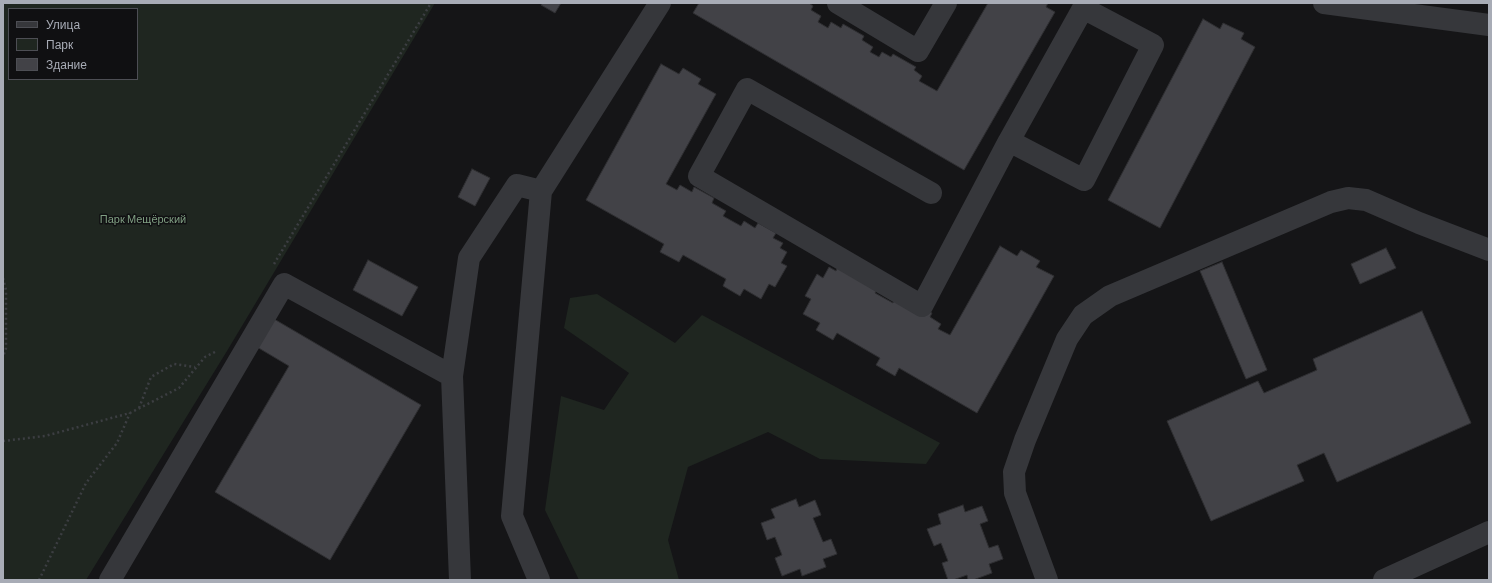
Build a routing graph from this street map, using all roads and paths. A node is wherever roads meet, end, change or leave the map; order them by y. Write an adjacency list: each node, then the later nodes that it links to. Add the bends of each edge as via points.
1 (431, 3): 12 (path)
2 (660, 3): 9 (street)
3 (838, 3): 4 (street, via 918,51)
4 (946, 3)
5 (1324, 3): 7 (street)
6 (1084, 5): 8 (street); 8 (street, via 1153,45 1084,180)
7 (1489, 25)
8 (1009, 141): 10 (street, via 922,306 699,176 747,89)
9 (541, 191): 17 (street, via 517,184 469,258); 25 (street, via 512,516)
10 (931, 193)
11 (1489, 250): 26 (street, via 1366,200 1348,198 1330,202 1110,296 1083,316 1067,339 1014,472 1015,493)
12 (277, 277): 17 (street); 23 (street)
13 (3, 278): 15 (path, via 6,290 6,348)
14 (222, 352): 16 (path, via 218,351 205,357)
15 (3, 357)
16 (196, 367): 18 (path, via 179,388); 18 (path, via 174,364 151,377)
17 (452, 376): 24 (street)
18 (139, 408): 19 (path)
19 (130, 413): 20 (path, via 45,436); 22 (path, via 117,443 86,483)
20 (3, 442)
21 (1489, 532): 27 (street)
22 (39, 580)
23 (110, 580)
24 (460, 580)
25 (539, 580)
26 (1047, 580)
27 (1384, 580)

